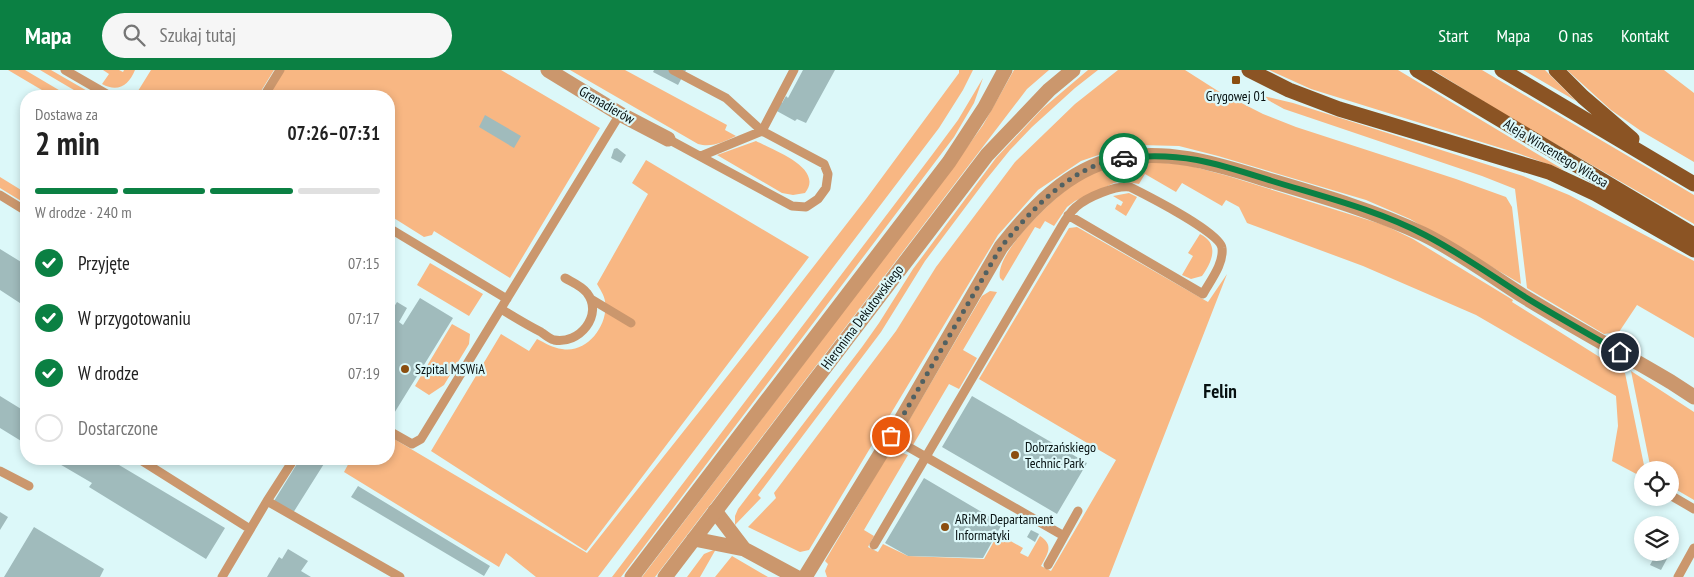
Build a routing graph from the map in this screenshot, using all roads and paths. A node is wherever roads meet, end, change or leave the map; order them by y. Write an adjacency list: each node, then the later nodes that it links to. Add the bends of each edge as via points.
1 (65, 70): 12 (lane)
2 (280, 70): 13 (lane)
3 (548, 70): 14 (street, Grenadierów)
4 (673, 70): 15 (lane, via 726,98)
5 (794, 70): 15 (lane)
6 (1004, 70): 53 (street, Hieronima Dekutowskiego, via 985,107 949,162)
7 (1073, 70): 42 (street, Hieronima Dekutowskiego, via 1049,90 982,162)
8 (1250, 70): 25 (main road, via 1289,90 1339,109 1550,172 1596,194)
9 (1417, 70): 24 (main road, Aleja Wincentego Witosa)
10 (1502, 70): 18 (main road)
11 (1556, 70): 18 (main road, via 1582,97)
12 (100, 90)
13 (268, 90)
14 (620, 114): 16 (street, Grenadierów); 27 (lane)
15 (762, 131): 17 (lane); 17 (lane, via 824,164 828,174 826,188 818,199 806,207 792,206)
16 (668, 139): 17 (lane)
17 (701, 156)
18 (1666, 167): 19 (main road)
19 (1694, 184)
20 (0, 195): 21 (lane)
21 (20, 207)
22 (1068, 215): 22 (lane, via 1077,206 1107,191 1130,187 1208,230 1221,243 1218,267 1203,294); 34 (lane)
23 (395, 232): 27 (lane)
24 (1694, 235)
25 (1694, 250)
26 (565, 278): 28 (lane, via 586,291)
27 (507, 299): 29 (lane)
28 (590, 299): 29 (lane, via 593,308 590,320 581,334 569,340 553,340); 30 (lane)
29 (501, 309): 32 (lane, via 421,439 412,444)
30 (631, 323)
31 (1694, 397): 33 (street, via 1444,246 1395,221 1209,161 1150,155 1115,159 1091,168 1063,184 1022,221 1001,247)
32 (395, 434)
33 (891, 436): 34 (lane); 56 (street)
34 (925, 457): 45 (lane); 47 (lane)
35 (149, 465): 44 (lane)
36 (290, 465): 40 (lane)
37 (0, 471): 38 (lane)
38 (30, 486)
39 (1679, 500): 41 (lane)
40 (267, 501): 44 (lane); 52 (lane)
41 (1694, 509)
42 (715, 511): 46 (street, Hieronima Dekutowskiego); 49 (street)
43 (1078, 511): 45 (lane)
44 (250, 529): 51 (lane)
45 (1064, 536): 50 (lane)
46 (694, 539): 49 (street); 54 (street, Hieronima Dekutowskiego)
47 (874, 545)
48 (1694, 548): 57 (lane)
49 (744, 549): 55 (street)
50 (1048, 564)
51 (222, 577)
52 (400, 577)
53 (632, 577)
54 (665, 577)
55 (796, 577)
56 (805, 577)
57 (1678, 577)

